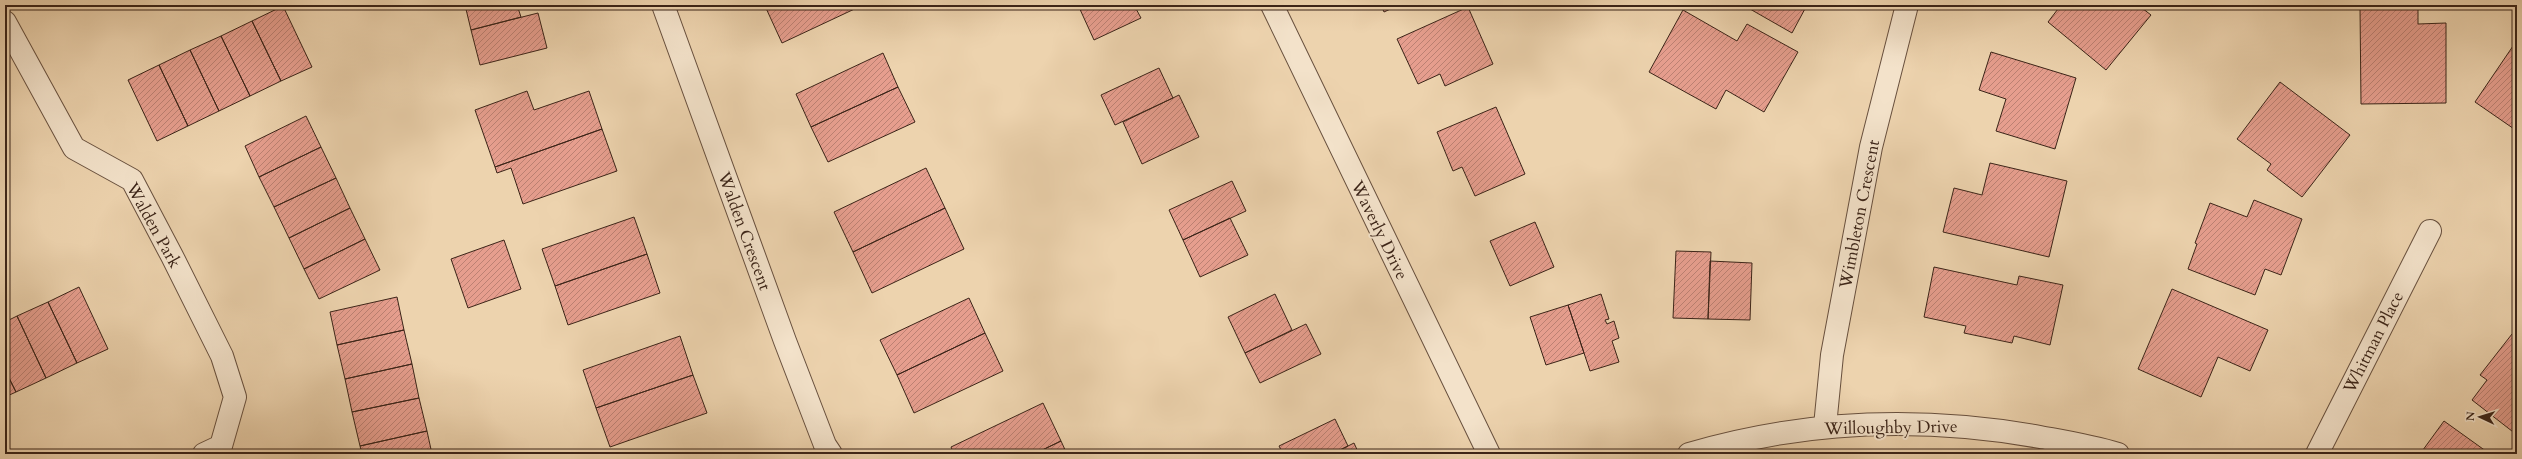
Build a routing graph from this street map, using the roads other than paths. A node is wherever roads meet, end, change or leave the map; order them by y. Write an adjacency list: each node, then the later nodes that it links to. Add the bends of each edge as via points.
1 (663, 5): 8 (street, Walden Crescent, via 785,340 825,445)
2 (1272, 5): 9 (street, Waverly Drive)
3 (1907, 5): 6 (street, Wimbleton Crescent, via 1871,147 1832,355)
4 (5, 22): 7 (street, Walden Park, via 74,148 132,180 222,356 235,397 221,446)
5 (2430, 231): 12 (street, Whitman Place)
6 (1824, 426): 10 (street, Willoughby Drive, via 1768,434); 11 (street, Willoughby Drive, via 1919,423 1968,426 2095,447)
7 (204, 454)
8 (831, 454)
9 (1489, 454)
10 (1689, 454)
11 (2118, 454)
12 (2317, 454)

